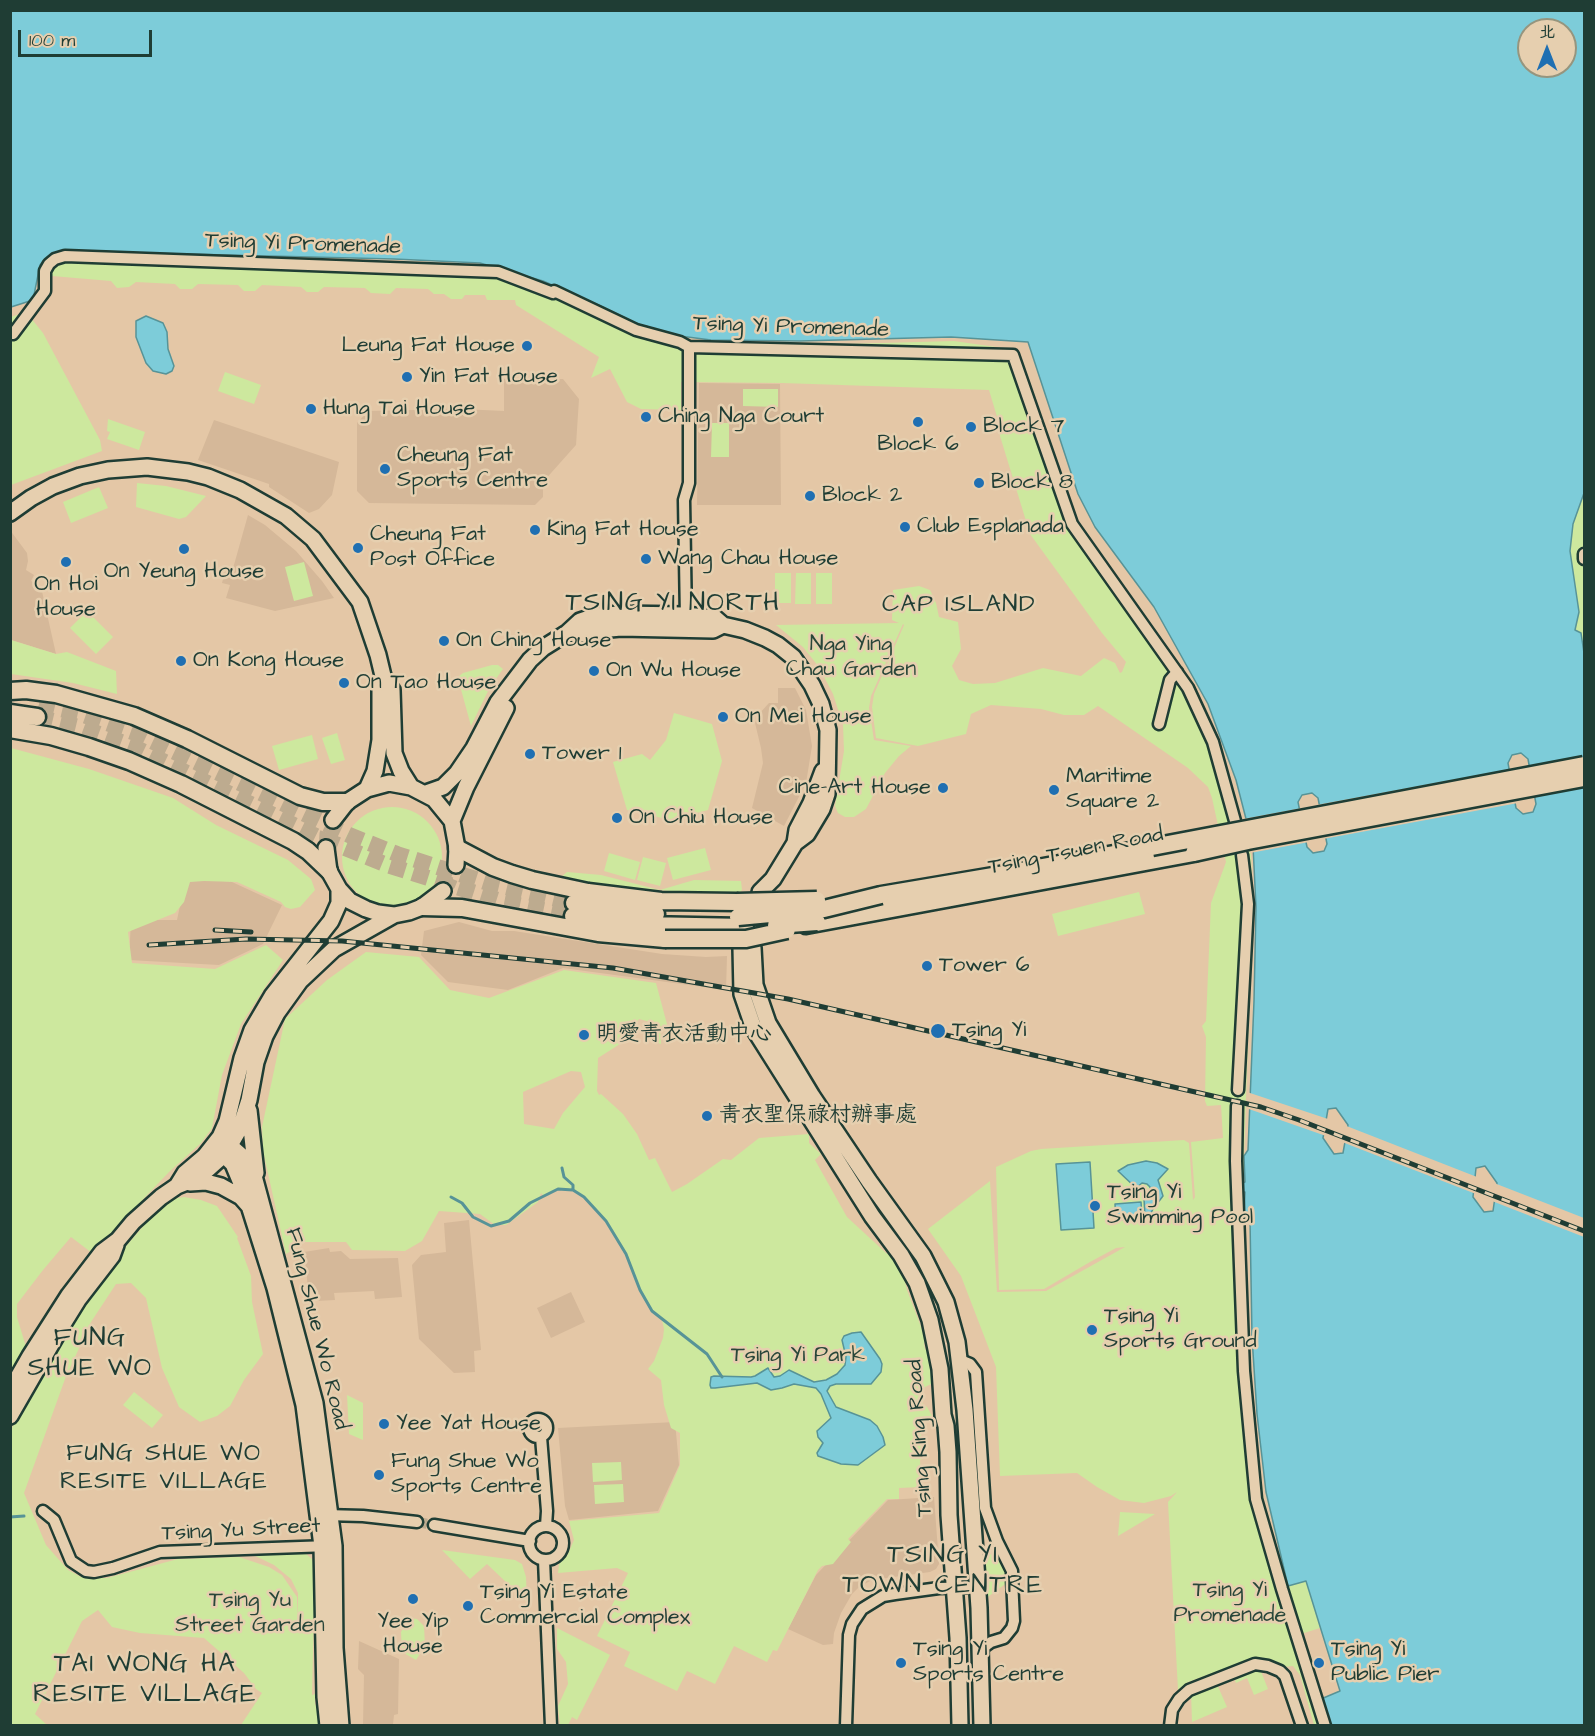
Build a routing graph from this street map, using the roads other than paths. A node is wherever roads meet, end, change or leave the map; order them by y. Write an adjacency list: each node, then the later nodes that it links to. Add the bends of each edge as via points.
1 (10, 332): 2 (street, Tsing Yi Promenade, via 13,334 45,291 49,264 65,256 498,272 554,291 636,330)
2 (689, 347): 8 (street, via 689,483 684,500); 9 (street, Tsing Yi Promenade, via 1013,355 1072,524)
3 (31, 498): 4 (main road); 5 (main road); 10 (main road, via 80,476 147,467 208,477 256,498 313,539 346,582 360,602)
4 (10, 501)
5 (10, 513)
6 (1584, 554): 7 (street)
7 (1584, 559)
8 (686, 622): 11 (main road, via 619,614 580,621 530,660); 33 (main road, via 715,618 723,625 778,645 809,680 821,704 828,730 827,794 807,834 795,843)
9 (1177, 672): 15 (street, via 1170,680); 25 (street, Tsing Yi Promenade, via 1213,742)
10 (384, 680): 19 (main road, via 392,690 394,753); 20 (main road, via 380,691 378,756)
11 (509, 688): 21 (main road, via 458,773 443,787); 24 (main road, via 508,704)
12 (10, 691): 22 (main road, via 56,694 134,716 300,796 323,802)
13 (10, 700): 14 (main road, via 38,710)
14 (10, 713)
15 (1159, 724)
16 (10, 729): 30 (main road, via 61,739 129,761 181,784 293,841)
17 (1584, 765): 34 (main road, Tsing Tsuen Road, bridge)
18 (1584, 778): 37 (main road, Tsing Tsuen Road, bridge)
19 (411, 787): 20 (main road, via 389,783); 21 (main road)
20 (367, 789): 22 (main road)
21 (426, 793): 24 (main road)
22 (347, 802): 23 (main road)
23 (333, 820)
24 (452, 821): 27 (main road)
25 (1235, 821)
26 (326, 848): 30 (main road)
27 (457, 848): 29 (main road); 34 (main road, bridge, via 532,880 599,894 682,902)
28 (1242, 855): 40 (street, via 1248,904)
29 (456, 865)
30 (330, 871): 31 (main road)
31 (339, 889): 36 (main road, via 366,909); 43 (main road, via 339,903 331,921 258,1018 242,1058)
32 (443, 891): 35 (main road)
33 (764, 894)
34 (881, 895): 37 (main road, Tsing Tsuen Road, bridge, via 824,909 738,917 574,909 645,925 727,928)
35 (422, 907): 36 (main road); 37 (main road, bridge, via 462,908 598,933 689,940 746,939)
36 (394, 915): 41 (main road, via 334,949 300,981 265,1036)
37 (817, 922)
38 (781, 1043): 39 (main road); 39 (main road, Tsing King Road, via 758,999 747,948 741,979 744,1002 754,1029); 46 (main road, Tsing King Road)
39 (780, 1068): 46 (main road, Tsing King Road)
40 (1238, 1090)
41 (249, 1100): 43 (main road, via 240,1128); 45 (main road)
42 (1238, 1106): 73 (street, via 1236,1161 1244,1371 1257,1499)
43 (223, 1145): 44 (main road, via 185,1173); 45 (main road, Fung Shue Wo Road, via 249,1166); 47 (main road, Fung Shue Wo Road)
44 (177, 1186): 47 (main road, via 195,1182 216,1184 229,1189); 48 (main road)
45 (259, 1194): 55 (main road, Fung Shue Wo Road, via 315,1403)
46 (874, 1198): 49 (main road, Tsing King Road, via 923,1256 934,1275 946,1302); 52 (main road, Tsing King Road, via 917,1284 930,1320)
47 (250, 1207): 55 (main road, Fung Shue Wo Road, via 304,1405)
48 (118, 1240): 50 (main road, via 102,1252 69,1295); 51 (main road, via 112,1256 78,1300)
49 (960, 1360): 52 (main road, via 953,1361 948,1374 950,1414); 63 (main road, Tsing King Road); 64 (street, Tsing King Road, via 976,1372 985,1508 1012,1571 1014,1621 1008,1635)
50 (10, 1391)
51 (10, 1416)
52 (946, 1425): 62 (main road, Tsing King Road)
53 (541, 1437): 58 (street)
54 (43, 1511): 60 (street, Tsing Yu Street, via 54,1520 71,1561 94,1572 160,1552)
55 (325, 1515): 56 (street); 60 (main road, Fung Shue Wo Road)
56 (417, 1522)
57 (434, 1525): 59 (street)
58 (546, 1526): 59 (street, via 537,1529); 61 (street, via 556,1529 563,1542 558,1555)
59 (530, 1541): 61 (street, via 535,1555)
60 (328, 1546): 65 (main road, Fung Shue Wo Road); 66 (main road, Fung Shue Wo Road)
61 (544, 1560): 67 (street)
62 (954, 1587): 63 (street); 68 (street, via 883,1596 862,1609 849,1635); 69 (main road, Tsing King Road)
63 (977, 1587): 64 (main road, Tsing King Road)
64 (980, 1650): 70 (main road, Tsing King Road)
65 (328, 1725)
66 (341, 1725)
67 (551, 1725)
68 (846, 1725)
69 (960, 1725)
70 (982, 1725)
71 (1170, 1725): 72 (street, via 1172,1710 1189,1690 1255,1664 1285,1676)
72 (1302, 1725)
73 (1325, 1725)

